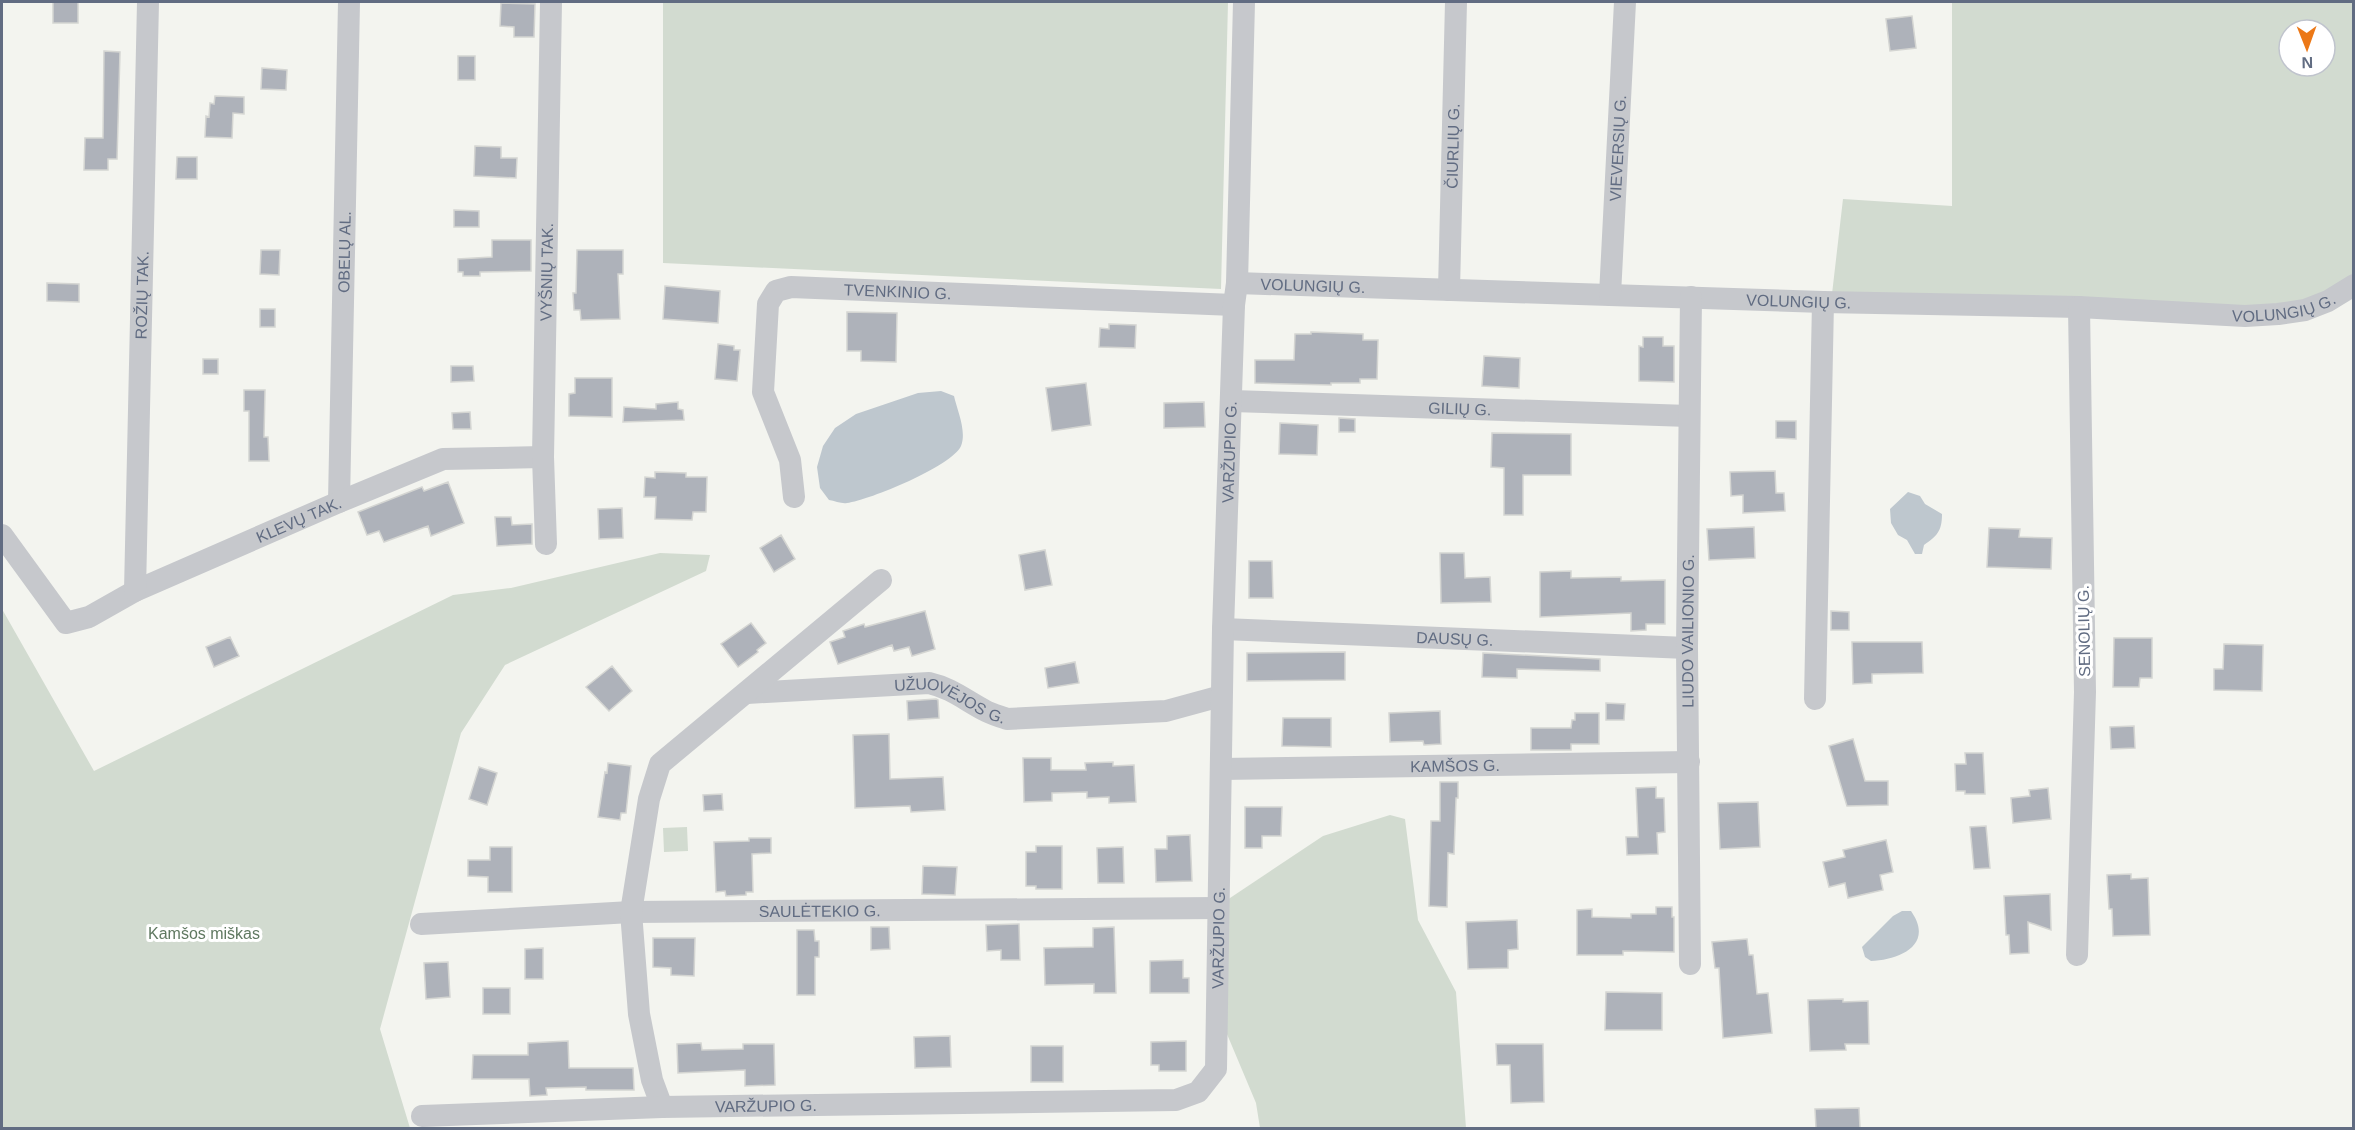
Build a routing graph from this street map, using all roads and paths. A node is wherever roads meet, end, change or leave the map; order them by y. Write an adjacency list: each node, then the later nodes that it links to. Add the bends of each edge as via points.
1 (148, 2): 22 (street, ROŽIŲ TAK.)
2 (349, 2): 18 (street, OBELŲ AL.)
3 (551, 2): 16 (street, VYŠNIŲ TAK.)
4 (1244, 2): 9 (street, VARŽUPIO G.)
5 (1456, 2): 8 (street, ČIURLIŲ G.)
6 (1625, 2): 10 (street, VIEVERSIŲ G.)
7 (2354, 285): 13 (street, VOLUNGIŲ G., via 2305,310 2278,314 2245,316)
8 (1449, 290): 9 (street, VOLUNGIŲ G.); 10 (street, VOLUNGIŲ G.)
9 (1236, 294): 14 (street, VARŽUPIO G.); 17 (street, TVENKINIO G., via 791,287 776,291 768,304 763,392 790,460)
10 (1610, 295): 11 (street, VOLUNGIŲ G.)
11 (1691, 297): 12 (street, VOLUNGIŲ G.); 15 (street, LIUDO VAILIONIO G.)
12 (1823, 302): 13 (street, VOLUNGIŲ G.); 27 (street)
13 (2079, 307): 33 (street, SENOLIŲ G., via 2085,692)
14 (1232, 401): 15 (street, GILIŲ G.); 23 (street, VARŽUPIO G.)
15 (1689, 416): 24 (street, LIUDO VAILIONIO G.)
16 (543, 457): 18 (street, KLEVŲ TAK., via 443,459); 20 (street, VYŠNIŲ TAK.)
17 (794, 497)
18 (339, 502): 22 (street, KLEVŲ TAK.)
19 (2, 535): 22 (street, KLEVŲ TAK., via 66,623 89,617)
20 (546, 544)
21 (881, 580): 25 (street)
22 (135, 591)
23 (1223, 629): 24 (street, DAUSŲ G.); 26 (street, VARŽUPIO G.)
24 (1687, 648): 28 (street, LIUDO VAILIONIO G.)
25 (747, 693): 26 (street, UŽUOVĖJOS G., via 929,683 1006,719 1166,711); 31 (street, via 660,764 649,799)
26 (1221, 696): 29 (street, VARŽUPIO G.)
27 (1815, 699)
28 (1689, 762): 29 (street, KAMŠOS G.); 34 (street, LIUDO VAILIONIO G.)
29 (1221, 770): 30 (street, VARŽUPIO G.)
30 (1218, 908): 31 (street, SAULĖTEKIO G.); 35 (street, VARŽUPIO G., via 1216,1069 1198,1092 1176,1100)
31 (631, 912): 32 (street, SAULĖTEKIO G.); 35 (street, via 639,1014 652,1080)
32 (422, 924)
33 (2077, 955)
34 (1690, 964)
35 (662, 1107): 36 (street, VARŽUPIO G.)
36 (422, 1116)

